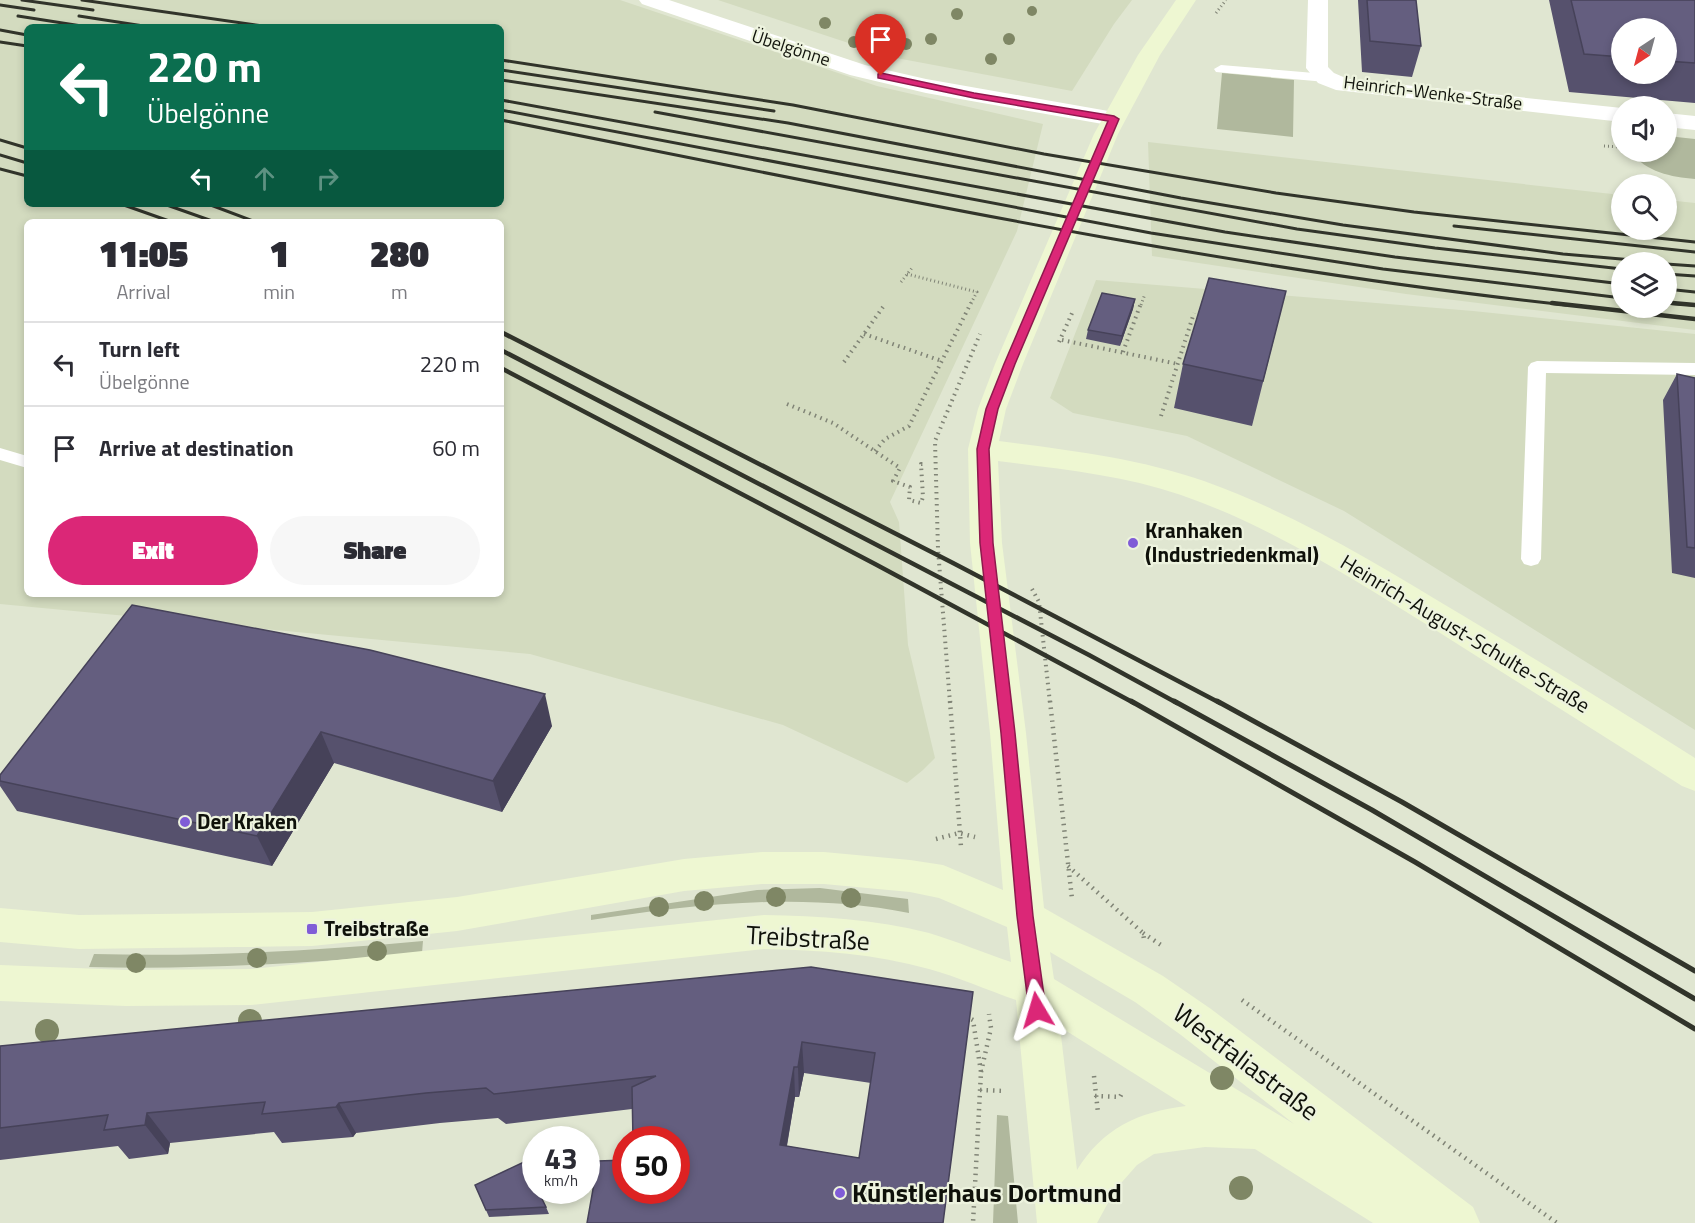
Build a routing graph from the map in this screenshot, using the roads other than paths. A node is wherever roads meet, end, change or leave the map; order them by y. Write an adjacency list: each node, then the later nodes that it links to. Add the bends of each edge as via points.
1 (649, 0): 7 (street, Übelgönne, via 858,70 974,96)
2 (1186, 0): 7 (main road, via 1149,55)
3 (1318, 0): 5 (street, Heinrich-Wenke-Straße, via 1317,68)
4 (1221, 69): 5 (lane)
5 (1326, 78): 6 (street, Heinrich-Wenke-Straße, via 1344,85)
6 (1611, 114)
7 (1114, 119): 11 (main road, via 1009,364 992,409)
8 (1677, 121): 9 (street)
9 (1695, 123)
10 (1695, 369): 14 (lane, via 1537,367)
11 (983, 449): 15 (main road, Heinrich-August-Schulte-Straße, via 1126,472 1191,488 1246,509 1411,599); 17 (main road, via 986,543)
12 (1, 454): 13 (lane)
13 (24, 461)
14 (1531, 558)
15 (1695, 776)
16 (527, 903): 17 (main road, via 684,875 762,867 824,867 943,882); 18 (main road, via 312,929 80,932); 19 (main road)
17 (1025, 916): 21 (main road); 26 (main road, Westfaliastraße, via 1149,989 1196,1022)
18 (0, 926)
19 (528, 956): 20 (main road, Treibstraße, via 240,987 78,988); 21 (main road, Treibstraße, via 710,936 819,933 929,951)
20 (0, 983)
21 (1035, 989): 22 (main road, Westfaliastraße); 23 (main road)
22 (1258, 1128): 24 (main road, via 1181,1128 1146,1135 1122,1149 1108,1164); 25 (main road, Westfaliastraße)
23 (1060, 1223)
24 (1072, 1223)
25 (1415, 1223)
26 (1457, 1223)

